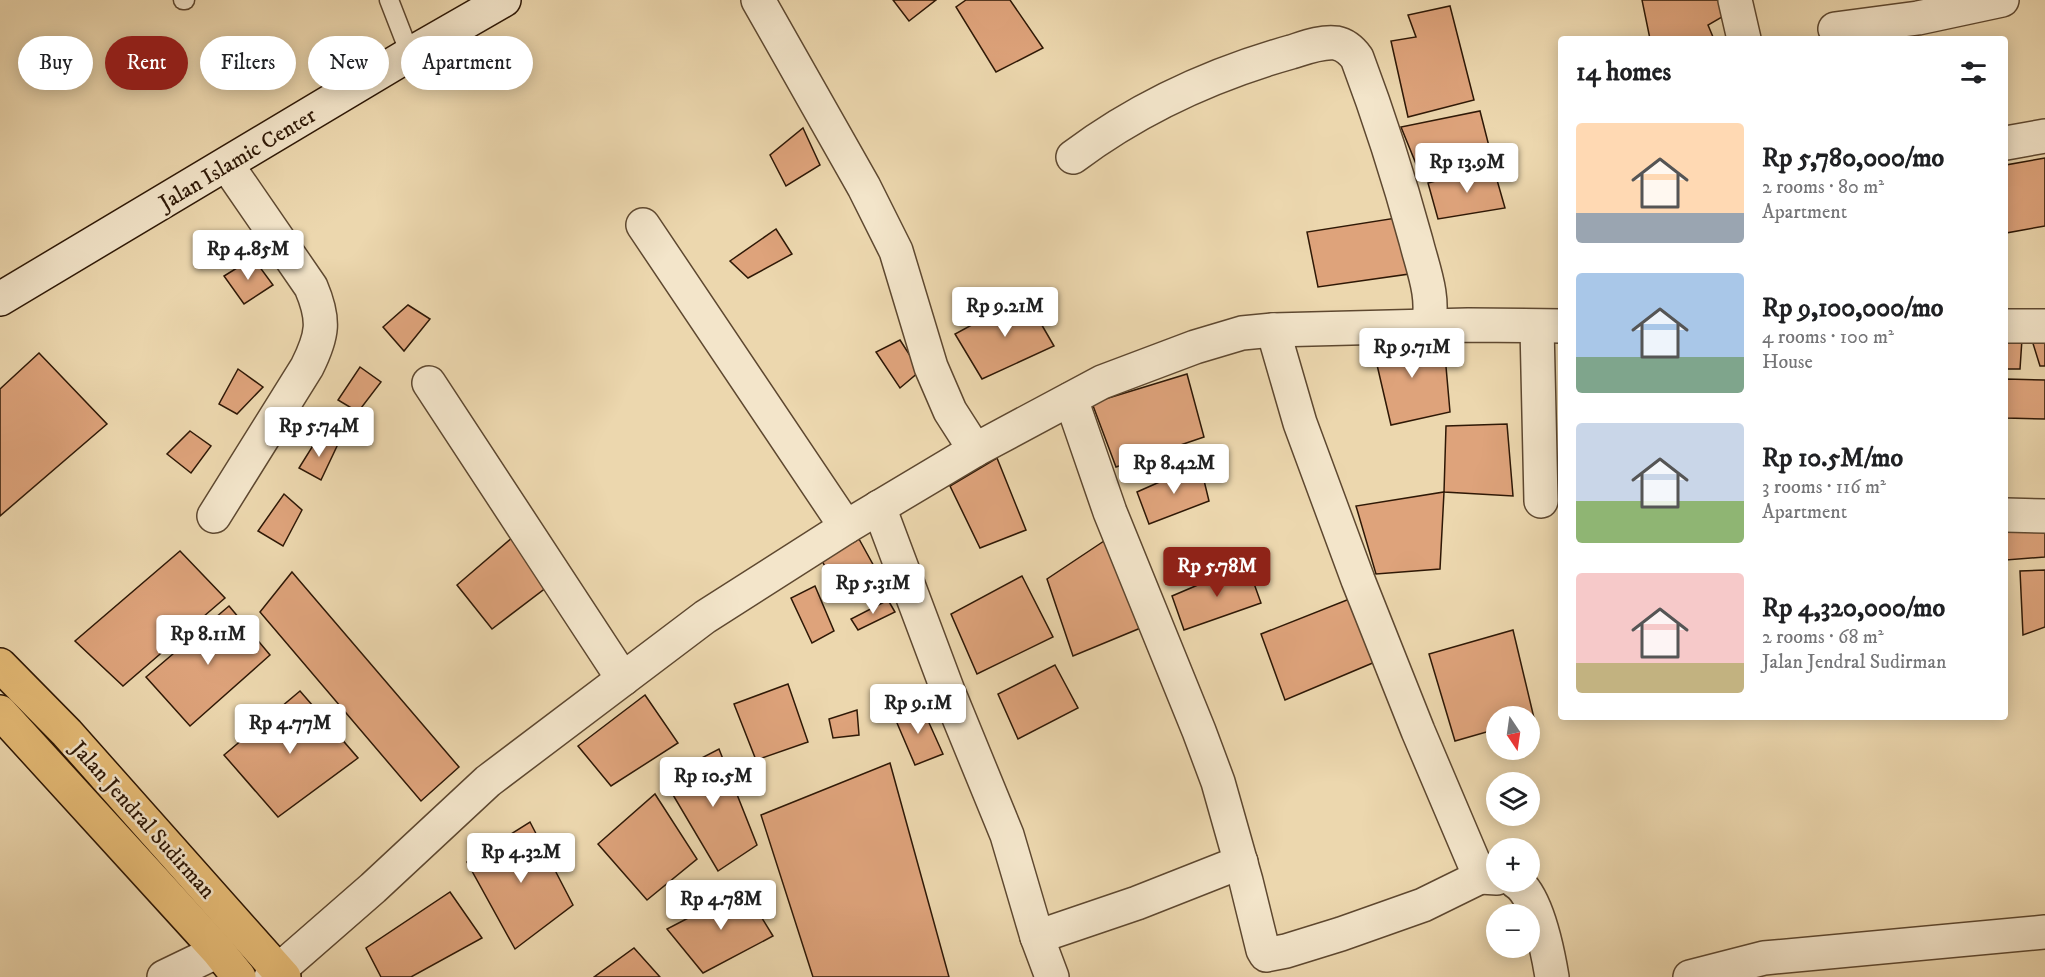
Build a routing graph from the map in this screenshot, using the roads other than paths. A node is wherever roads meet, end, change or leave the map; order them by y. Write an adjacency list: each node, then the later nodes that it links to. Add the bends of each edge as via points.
1 (389, 0): 8 (lane)
2 (504, 0): 9 (street, Jalan Islamic Center)
3 (758, 0): 25 (street, via 896,251 931,367 950,411)
4 (1736, 0): 10 (street)
5 (2002, 0): 6 (street)
6 (1919, 19): 7 (street)
7 (1835, 30)
8 (403, 36)
9 (441, 36)
10 (1743, 36)
11 (401, 59): 15 (street, Jalan Islamic Center)
12 (2045, 136): 13 (street)
13 (2008, 143)
14 (1073, 157): 18 (street, via 1158,105 1251,63 1312,46 1335,43 1350,49 1357,58 1400,181 1429,291 1432,310)
15 (227, 165): 17 (street, Jalan Islamic Center); 29 (street, via 311,287 320,308 321,329 307,367)
16 (643, 225): 31 (street)
17 (0, 298)
18 (1428, 326): 19 (street); 22 (street)
19 (1549, 326): 26 (street)
20 (2008, 326): 21 (street)
21 (2045, 326)
22 (1273, 330): 24 (street, via 1242,333 1195,347 1102,382); 36 (street, via 1300,423 1358,580 1418,731)
23 (429, 383): 33 (street)
24 (1071, 399): 25 (street); 35 (street, via 1110,512 1199,730)
25 (975, 450): 27 (street)
26 (1541, 501)
27 (879, 507): 31 (street); 40 (street, via 1007,835)
28 (2008, 515): 30 (street)
29 (214, 516)
30 (2045, 516)
31 (846, 527): 33 (street, via 705,617)
32 (0, 665): 42 (highway, Jalan Jendral Sudirman, via 75,742)
33 (623, 679): 42 (street, via 488,782)
34 (0, 712): 41 (highway, Jalan Jendral Sudirman)
35 (1241, 862): 37 (street, via 1263,950 1268,956 1423,905); 40 (street)
36 (1486, 874)
37 (1486, 879)
38 (1527, 892): 46 (street)
39 (2045, 932): 47 (street, via 1764,958)
40 (1037, 937): 45 (street)
41 (218, 951): 43 (street); 44 (highway, Jalan Jendral Sudirman)
42 (278, 975)
43 (164, 977)
44 (239, 977)
45 (1052, 977)
46 (1552, 977)
47 (1690, 977)

